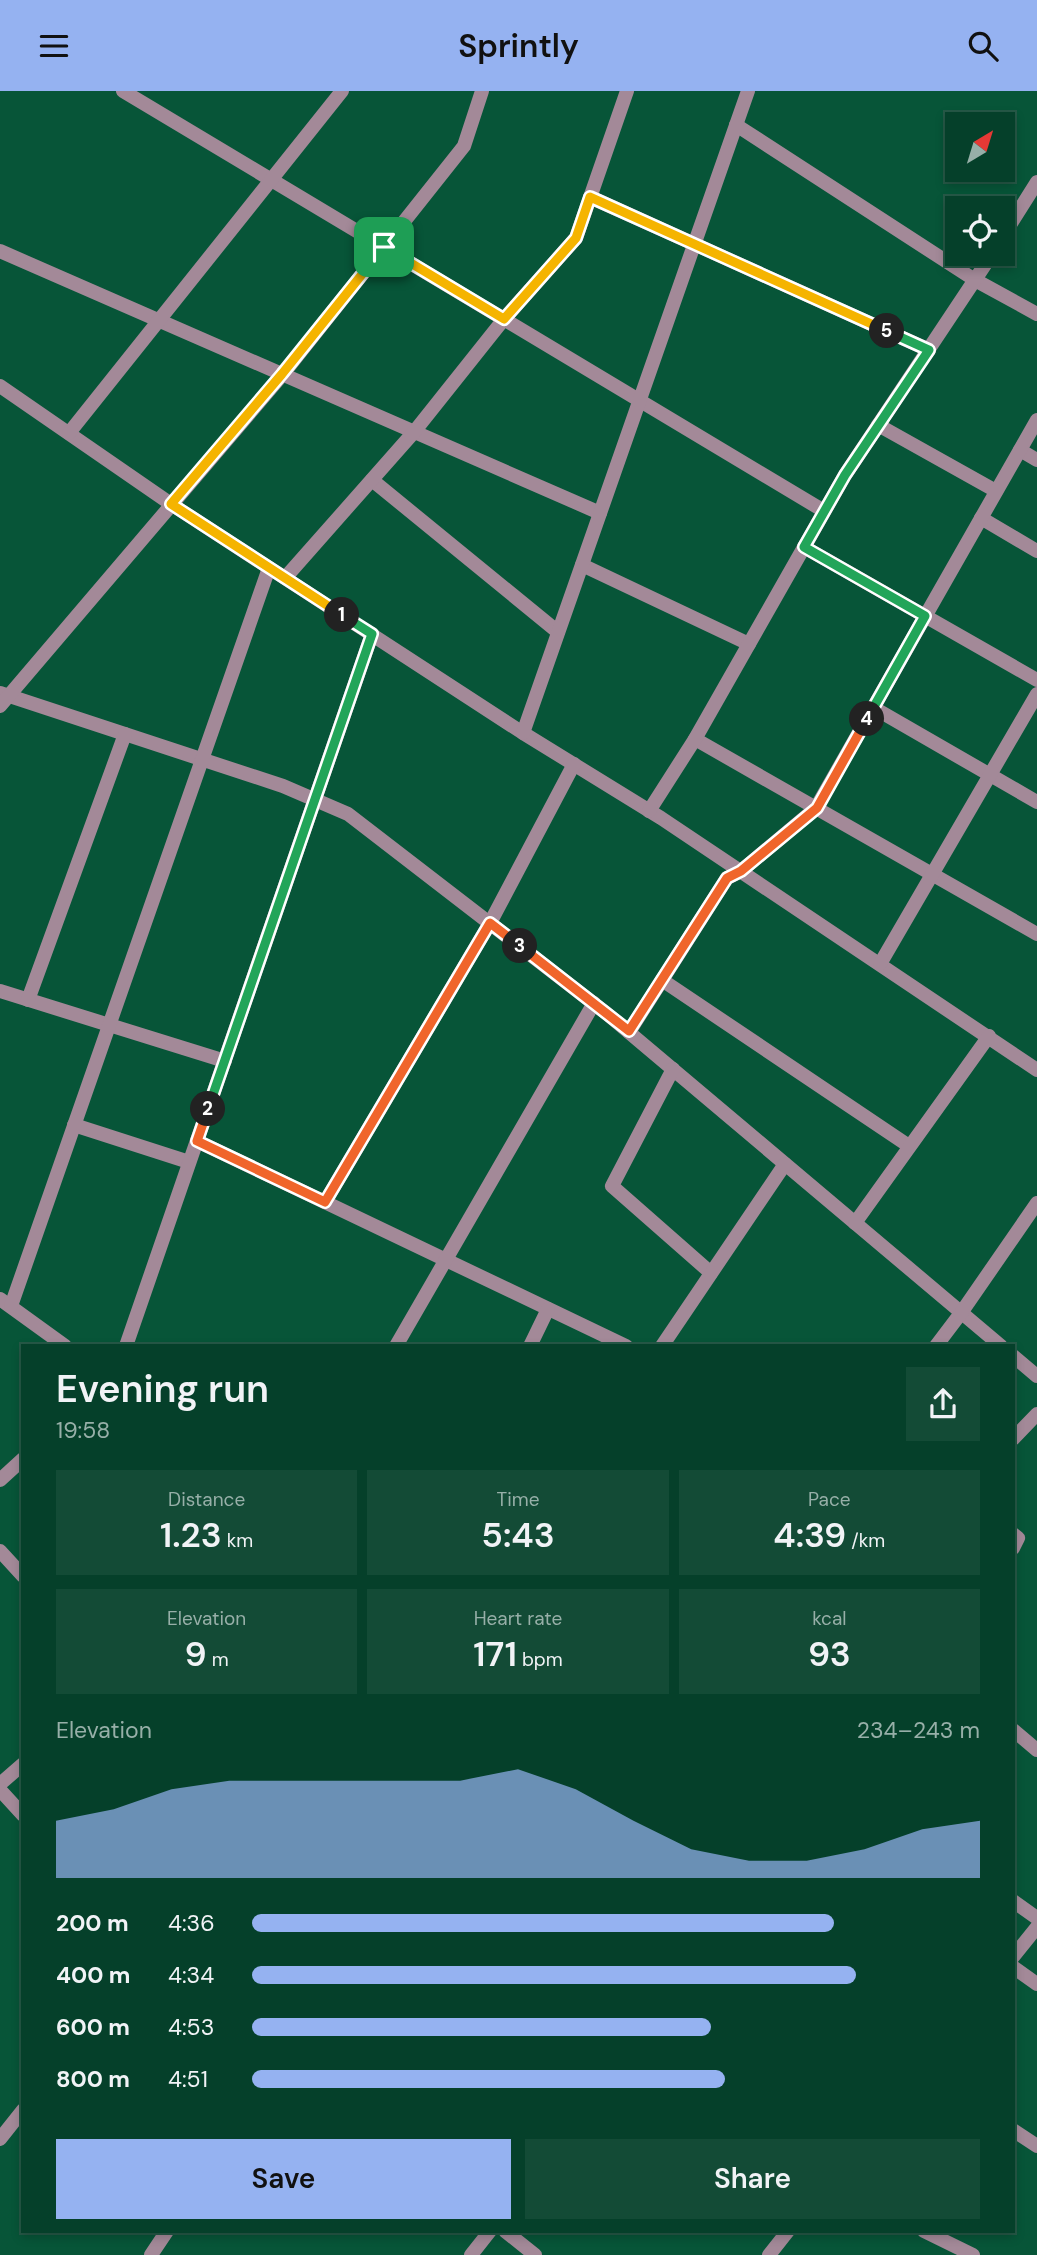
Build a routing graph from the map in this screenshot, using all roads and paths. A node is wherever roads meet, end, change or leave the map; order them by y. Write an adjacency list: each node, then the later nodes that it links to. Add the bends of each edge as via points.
1 (122, 91): 7 (street)
2 (342, 91): 7 (street)
3 (482, 91): 12 (street, via 464,145)
4 (627, 91): 9 (street)
5 (748, 91): 6 (street)
6 (736, 125): 11 (street); 15 (street)
7 (271, 180): 12 (street); 18 (street)
8 (1037, 182): 10 (street)
9 (590, 197): 11 (street); 17 (street, via 576,238)
10 (1015, 217)
11 (695, 244): 19 (street); 22 (street)
12 (384, 247): 17 (street); 20 (street)
13 (0, 251): 18 (street)
14 (984, 266): 15 (street)
15 (975, 280): 16 (street); 19 (street)
16 (1037, 314)
17 (504, 319): 22 (street); 25 (street)
18 (159, 320): 20 (street); 26 (street)
19 (929, 350): 24 (street)
20 (282, 374): 25 (street); 31 (street)
21 (0, 386): 26 (street)
22 (640, 400): 32 (street); 33 (street)
23 (1037, 420): 27 (street)
24 (878, 425): 30 (street); 32 (street)
25 (414, 432): 29 (street); 33 (street)
26 (68, 433): 31 (street)
27 (1020, 450): 28 (street); 30 (street)
28 (1037, 460)
29 (372, 480): 39 (street); 41 (street)
30 (996, 491): 34 (street)
31 (171, 504): 38 (street); 46 (street)
32 (824, 511): 35 (street)
33 (600, 513): 37 (street)
34 (981, 518): 36 (street); 40 (street)
35 (804, 547): 40 (street); 43 (street)
36 (1037, 551)
37 (582, 565): 41 (street); 43 (street)
38 (269, 568): 39 (street); 51 (street)
39 (285, 578): 42 (street)
40 (925, 616): 44 (street); 47 (street)
41 (558, 632): 48 (street)
42 (372, 634): 48 (street); 54 (street)
43 (748, 644): 50 (street)
44 (1037, 680)
45 (1037, 694): 53 (street)
46 (3, 698): 49 (street)
47 (874, 708): 53 (street); 56 (street)
48 (523, 733): 52 (street)
49 (125, 734): 51 (street); 65 (street)
50 (695, 739): 56 (street); 57 (street)
51 (202, 759): 54 (street); 67 (street)
52 (574, 764): 57 (street); 60 (street)
53 (990, 775): 55 (street); 59 (street)
54 (315, 800): 60 (street, via 348,814); 70 (street)
55 (1037, 802)
56 (817, 808): 58 (street); 59 (street)
57 (649, 811): 58 (street)
58 (741, 871): 62 (street); 63 (street, via 727,878)
59 (932, 874): 61 (street); 62 (street)
60 (490, 923): 66 (street); 78 (street)
61 (1037, 935)
62 (880, 964): 69 (street)
63 (662, 980): 68 (street); 75 (street)
64 (0, 991): 65 (street)
65 (28, 1000): 67 (street)
66 (594, 1003): 68 (street); 81 (street)
67 (109, 1025): 70 (street); 73 (street)
68 (629, 1031): 71 (street)
69 (989, 1036): 72 (street); 75 (street)
70 (225, 1061): 74 (street)
71 (673, 1069): 77 (street); 82 (street, via 612,1186)
72 (1037, 1070)
73 (74, 1125): 76 (street); 83 (street)
74 (197, 1141): 76 (street); 78 (street)
75 (909, 1146): 80 (street)
76 (189, 1162): 87 (street)
77 (785, 1164): 80 (street); 82 (street)
78 (325, 1202): 81 (street)
79 (1037, 1203): 85 (street)
80 (855, 1223): 85 (street)
81 (446, 1260): 84 (street); 88 (street)
82 (711, 1273): 91 (street)
83 (5, 1302): 86 (street)
84 (548, 1309): 89 (street); 90 (street)
85 (961, 1313): 92 (street); 93 (street)
86 (62, 1344)
87 (127, 1344)
88 (397, 1344)
89 (531, 1344)
90 (622, 1344)
91 (663, 1344)
92 (938, 1344)
93 (999, 1344)
94 (1015, 1358): 95 (street)
95 (1037, 1376)
96 (1037, 1414): 97 (street)
97 (1015, 1437)
98 (21, 1461): 99 (street)
99 (0, 1480)
100 (0, 1552): 101 (street)
101 (21, 1574)
102 (1015, 1731): 103 (street)
103 (1034, 1741)
104 (21, 1766): 105 (street)
105 (0, 1784)
106 (0, 1790): 107 (street)
107 (21, 1813)
108 (1015, 1902): 109 (street)
109 (1037, 1918)
110 (1037, 1927): 111 (street)
111 (1015, 1954)
112 (1015, 1968): 113 (street)
113 (1037, 1984)
114 (21, 2113): 116 (street)
115 (1015, 2131): 117 (street)
116 (0, 2139)
117 (1037, 2146)
118 (166, 2233): 123 (street)
119 (488, 2233): 124 (street)
120 (508, 2233): 125 (street)
121 (786, 2233): 126 (street)
122 (928, 2233): 127 (street)
123 (151, 2255)
124 (471, 2255)
125 (535, 2255)
126 (769, 2255)
127 (972, 2255)

